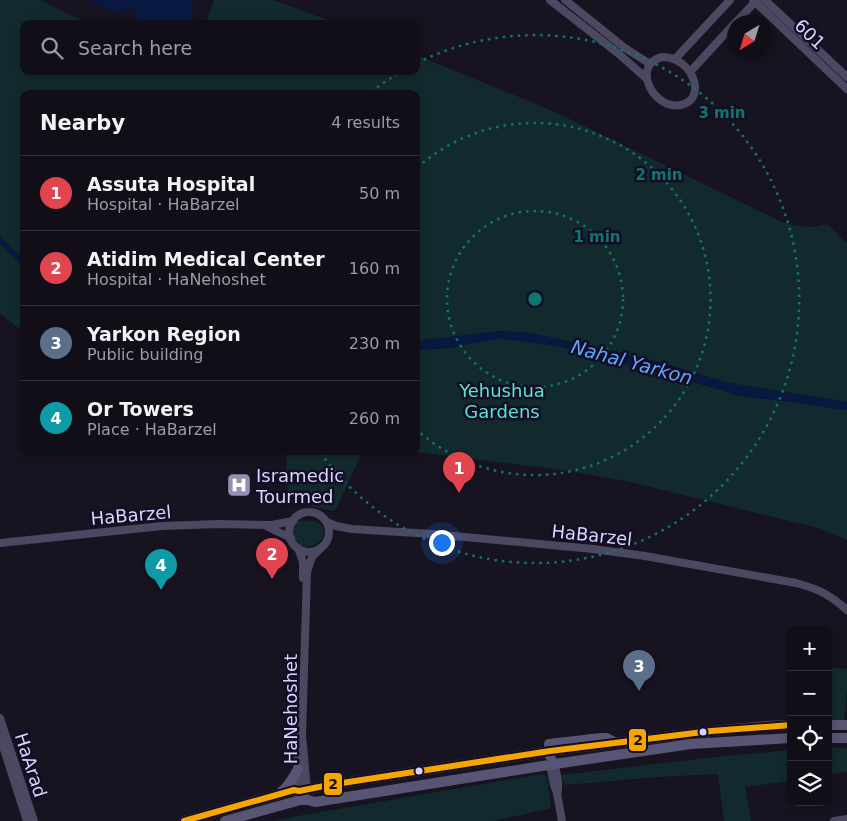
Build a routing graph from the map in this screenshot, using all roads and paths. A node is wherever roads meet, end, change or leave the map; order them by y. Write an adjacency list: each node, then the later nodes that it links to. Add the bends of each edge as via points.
1 (550, 0): 13 (street)
2 (565, 0): 10 (street)
3 (730, 0): 9 (street)
4 (753, 0): 14 (street, 601)
5 (757, 0): 7 (street, bridge)
6 (765, 0): 12 (street, 601)
7 (743, 15)
8 (727, 32): 11 (street)
9 (676, 59): 10 (street, via 662,57); 11 (street)
10 (650, 64): 13 (street)
11 (690, 72): 13 (street, via 694,91 681,105 670,105 660,100 650,89)
12 (847, 78)
13 (647, 79)
14 (847, 89)
15 (293, 521): 16 (street, via 308,512 319,514); 17 (street, HaBarzel); 18 (street)
16 (327, 522): 21 (street, via 329,537); 22 (street, HaBarzel, via 352,529 593,549 705,566 814,588 834,598)
17 (265, 525): 18 (street, HaBarzel); 19 (street, HaBarzel, via 162,526)
18 (291, 538): 20 (street)
19 (0, 543)
20 (298, 548): 21 (street, via 310,552); 33 (street, HaNehoshet, via 303,567)
21 (320, 549): 34 (street, HaNehoshet, via 312,557 307,572)
22 (847, 610)
23 (0, 718): 38 (street, HaArad)
24 (832, 725): 25 (street)
25 (847, 725)
26 (787, 726): 31 (street, via 711,731 616,743 601,738 549,744)
27 (0, 738): 37 (street, HaArad)
28 (787, 738): 32 (street, via 691,744)
29 (832, 738): 30 (street)
30 (847, 738)
31 (550, 751): 32 (street); 34 (street)
32 (553, 764): 34 (street, via 316,802); 41 (street)
33 (298, 769): 34 (street, HaNehoshet); 35 (street, via 287,788)
34 (303, 793): 35 (street, via 294,790); 40 (street)
35 (278, 794): 39 (street)
36 (847, 819): 42 (street)
37 (26, 821)
38 (34, 821)
39 (184, 821)
40 (225, 821)
41 (562, 821)
42 (834, 821)

